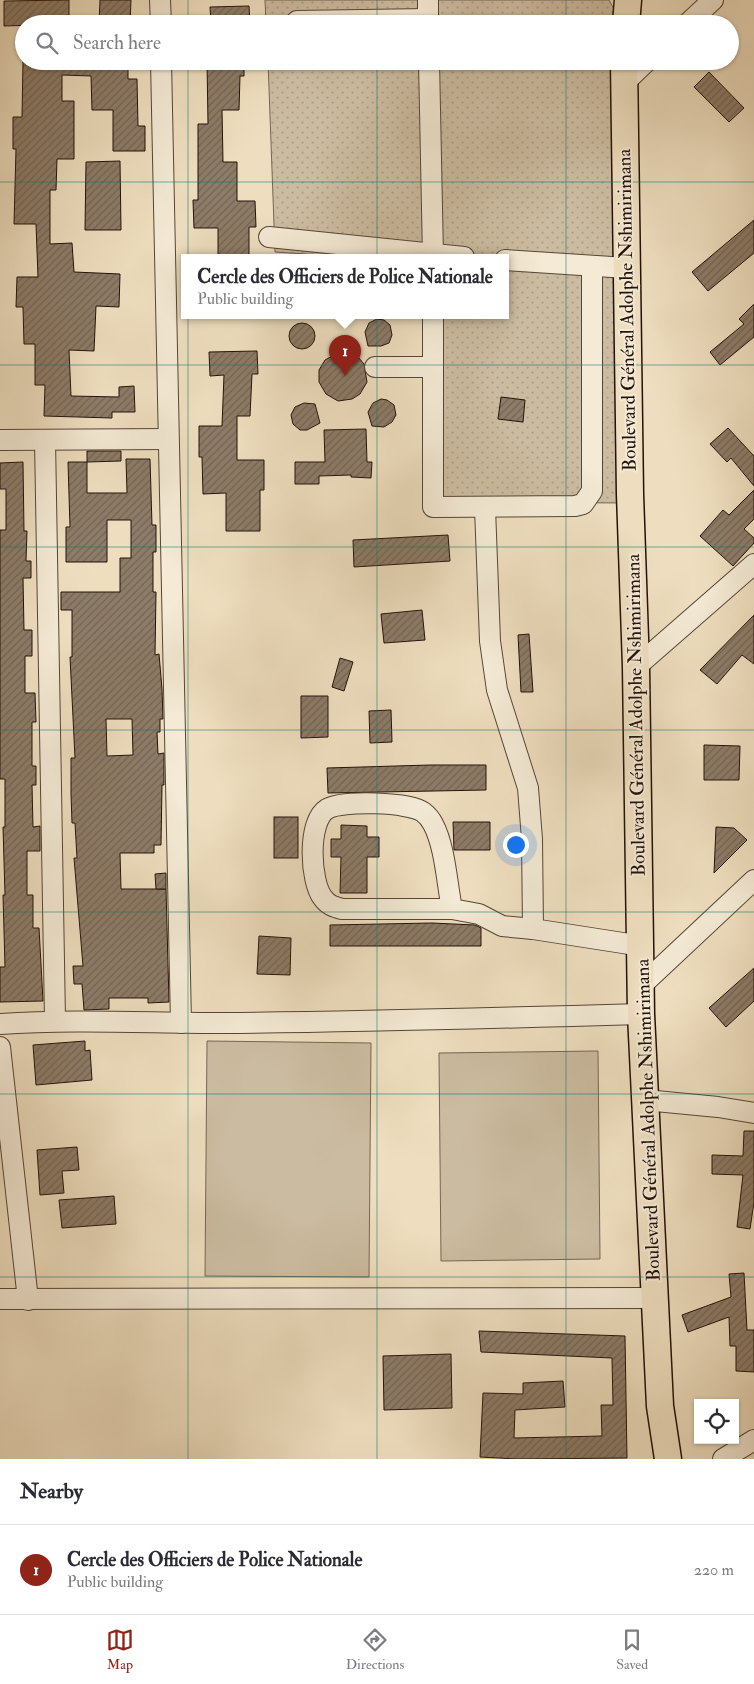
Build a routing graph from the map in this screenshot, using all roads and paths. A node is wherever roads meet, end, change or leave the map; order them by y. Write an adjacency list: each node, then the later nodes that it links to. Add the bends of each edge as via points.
1 (160, 0): 5 (street)
2 (628, 0): 7 (main road)
3 (713, 0): 8 (street)
4 (428, 14): 6 (street)
5 (161, 15)
6 (409, 15)
7 (627, 15)
8 (697, 15)
9 (161, 70): 21 (street)
10 (429, 70): 14 (street)
11 (623, 73): 17 (main road, Boulevard Général Adolphe Nshimirimana)
12 (269, 236): 13 (street)
13 (417, 254)
14 (433, 254)
15 (509, 260): 16 (street)
16 (592, 267): 17 (street); 24 (street, via 590,498 575,506)
17 (627, 268): 26 (main road, Boulevard Général Adolphe Nshimirimana)
18 (433, 319): 20 (street)
19 (375, 367): 20 (street)
20 (433, 367): 24 (street, via 433,507)
21 (168, 439): 23 (street); 34 (street)
22 (0, 440): 23 (street)
23 (45, 440): 33 (street)
24 (485, 508): 29 (street, via 490,641 497,690 528,788)
25 (754, 564): 26 (street)
26 (636, 667): 30 (main road, Boulevard Général Adolphe Nshimirimana)
27 (754, 880): 31 (street)
28 (452, 909): 28 (street, via 439,839 433,823 423,812 409,807 345,803 326,809 316,822 313,863 321,897 330,905 342,909); 29 (street, via 479,914 502,926)
29 (533, 929): 30 (street)
30 (642, 946): 31 (main road, Boulevard Général Adolphe Nshimirimana)
31 (642, 985): 32 (main road, Boulevard Général Adolphe Nshimirimana)
32 (641, 1014): 34 (street, via 392,1022); 37 (main road, Boulevard Général Adolphe Nshimirimana)
33 (55, 1020): 34 (street); 35 (street)
34 (181, 1023)
35 (0, 1024)
36 (0, 1047): 41 (street)
37 (645, 1100): 38 (street); 39 (main road, Boulevard Général Adolphe Nshimirimana)
38 (754, 1113)
39 (654, 1298): 41 (street); 42 (main road, Boulevard Général Adolphe Nshimirimana)
40 (0, 1299): 41 (street)
41 (28, 1300)
42 (659, 1368): 44 (main road, Boulevard Général Adolphe Nshimirimana, via 660,1406); 45 (main road, Boulevard Général Adolphe Nshimirimana, via 674,1406)
43 (754, 1440): 46 (street)
44 (668, 1459)
45 (684, 1459)
46 (723, 1459)

